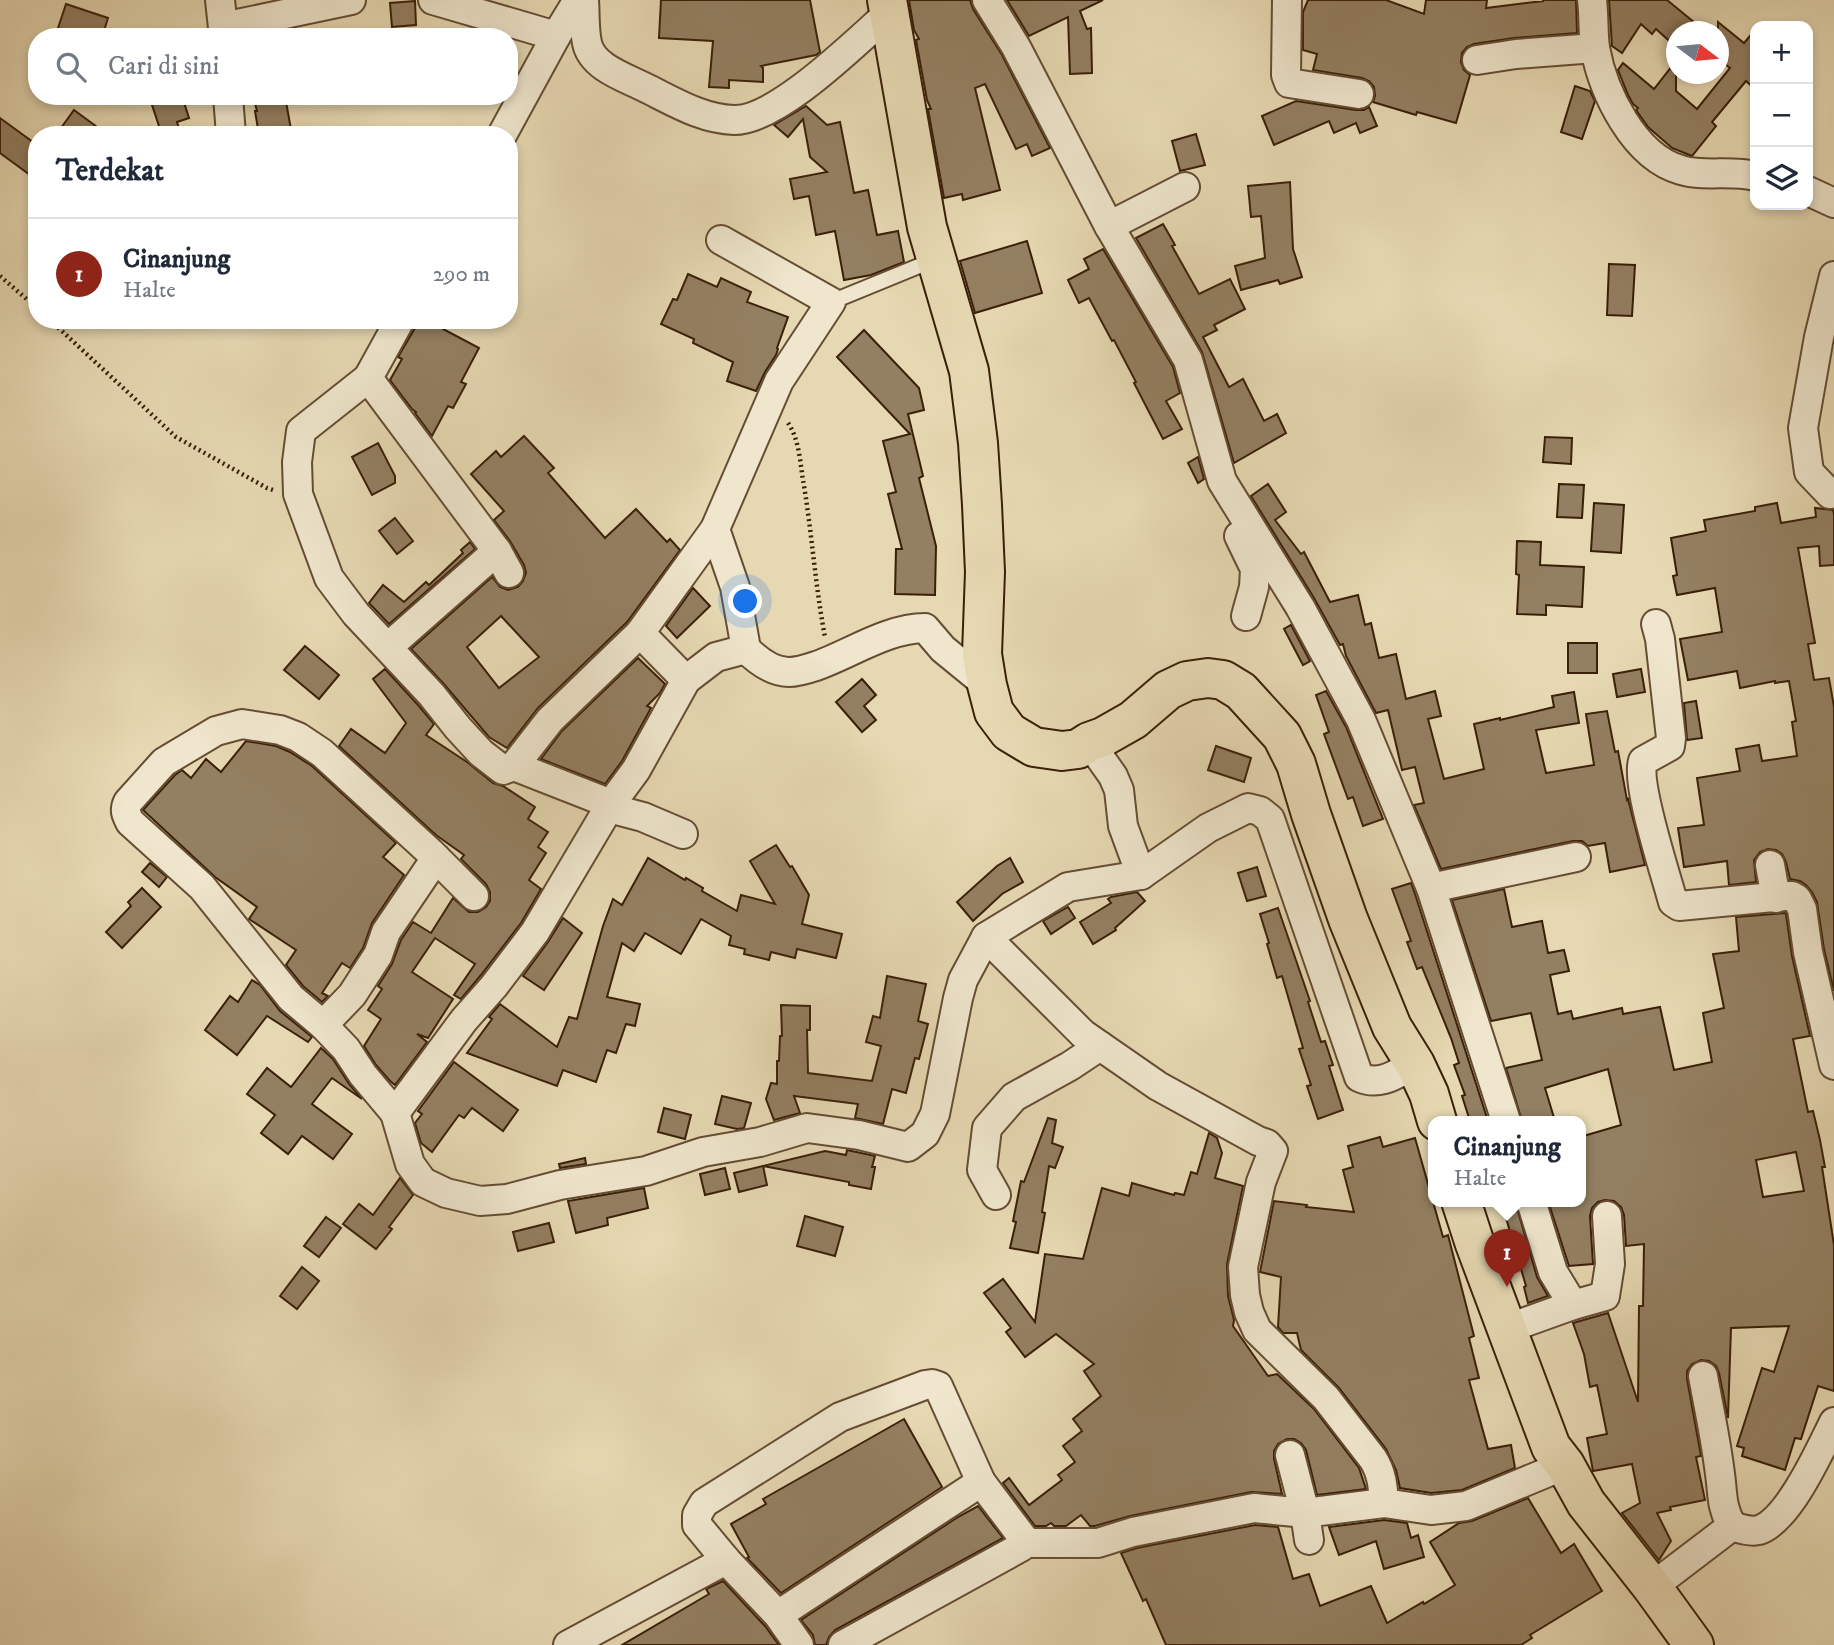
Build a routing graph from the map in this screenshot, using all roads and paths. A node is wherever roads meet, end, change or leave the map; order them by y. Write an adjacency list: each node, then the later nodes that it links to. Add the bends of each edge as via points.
1 (351, 0): 9 (street)
2 (433, 0): 10 (street)
3 (578, 0): 10 (street)
4 (584, 0): 8 (street, via 587,44 594,58 693,111 736,120 755,117 801,90)
5 (987, 0): 21 (street)
6 (1287, 0): 13 (street, via 1289,83)
7 (1592, 0): 11 (street)
8 (888, 6): 23 (highway, via 924,215)
9 (222, 21)
10 (556, 36): 16 (street)
11 (1595, 48): 12 (street); 17 (street, via 1608,92 1649,153 1683,172)
12 (1477, 60)
13 (1359, 94)
14 (229, 105): 15 (street)
15 (231, 126)
16 (507, 126)
17 (1750, 175)
18 (1185, 187): 21 (street)
19 (1813, 193): 20 (street)
20 (1834, 203)
21 (1109, 226): 32 (street, via 1188,360)
22 (721, 240): 27 (street)
23 (936, 259): 27 (lane); 43 (highway, via 969,371 978,443 985,572 982,654)
24 (0, 276): 26 (path)
25 (1834, 276): 34 (street, via 1803,428 1809,472)
26 (28, 300)
27 (831, 302): 31 (street)
28 (60, 329): 33 (path, via 176,437 267,488)
29 (395, 329): 30 (street)
30 (368, 379): 33 (street, via 301,431); 39 (street, via 503,562)
31 (770, 399): 35 (street); 41 (path, via 795,433)
32 (1222, 481): 36 (street, via 1223,497 1255,569); 52 (street, via 1300,607 1361,720)
33 (298, 494): 39 (street, via 329,578)
34 (1830, 494)
35 (715, 529): 38 (street); 40 (street, via 735,587)
36 (1246, 616)
37 (1656, 624): 54 (street, via 1671,738 1670,746 1643,761 1640,769 1673,902 1679,906)
38 (640, 633): 42 (street); 45 (street, via 550,720)
39 (388, 647): 45 (street, via 481,753 503,770)
40 (746, 649): 41 (street, via 769,667 787,672); 42 (street, via 716,657)
41 (827, 662): 43 (street, via 895,633 925,628)
42 (686, 680): 46 (street, via 636,770)
43 (987, 685): 44 (highway, via 1001,722 1034,747 1062,751)
44 (1089, 742): 51 (street, via 1116,783 1123,826); 58 (highway, via 1133,720 1168,690 1187,681 1223,680 1241,691 1282,736 1296,764 1348,919 1392,1027)
45 (514, 766): 46 (street)
46 (610, 806): 47 (street); 60 (street, via 535,932)
47 (683, 834)
48 (436, 858): 53 (street); 56 (street, via 386,932 352,995); 56 (street, via 322,752 272,728 242,724 216,731 164,762 128,802 125,813 130,822 202,887 291,998)
49 (1576, 858): 52 (street)
50 (1770, 865): 54 (street)
51 (1141, 874): 55 (street, via 1068,887); 58 (street, via 1237,812 1248,808 1260,811 1270,819 1359,1077 1381,1082)
52 (1432, 888): 62 (street)
53 (474, 896)
54 (1776, 898): 59 (street, via 1792,896 1802,909)
55 (986, 937): 57 (street, via 1083,1034); 60 (street, via 961,989 935,1114 925,1134 908,1147 807,1128 703,1152 646,1171 480,1201 424,1182 410,1164)
56 (323, 1026): 60 (street, via 346,1048)
57 (1100, 1045): 63 (street, via 1014,1097 987,1128 982,1171); 74 (street, via 1158,1086 1270,1146 1273,1151 1261,1182 1243,1267 1249,1312 1258,1330 1326,1398 1373,1459 1382,1480)
58 (1415, 1064): 61 (highway)
59 (1834, 1065)
60 (395, 1113)
61 (1436, 1116)
62 (1504, 1116)
63 (996, 1195)
64 (1463, 1207): 68 (highway)
65 (1533, 1207): 67 (street, via 1553,1272)
66 (1607, 1216): 67 (street, via 1610,1264 1605,1296)
67 (1573, 1305): 68 (street)
68 (1506, 1329): 72 (highway, via 1552,1447)
69 (1703, 1377): 76 (street, via 1722,1501)
70 (1834, 1422): 76 (street, via 1791,1502 1776,1519 1757,1531)
71 (1290, 1455): 75 (street)
72 (1565, 1465): 74 (street, via 1466,1506 1431,1510); 79 (highway, via 1586,1503)
73 (981, 1482): 77 (street); 78 (street, via 938,1386 925,1385 840,1417 704,1503 697,1525); 80 (street)
74 (1384, 1503): 75 (street)
75 (1307, 1526): 77 (street, via 1254,1508 1098,1543)
76 (1732, 1526): 79 (street)
77 (1023, 1543): 84 (street)
78 (726, 1560): 80 (street); 82 (street)
79 (1652, 1587): 81 (highway)
80 (778, 1615): 83 (street)
81 (1690, 1643)
82 (568, 1645)
83 (799, 1645)
84 (843, 1645)

